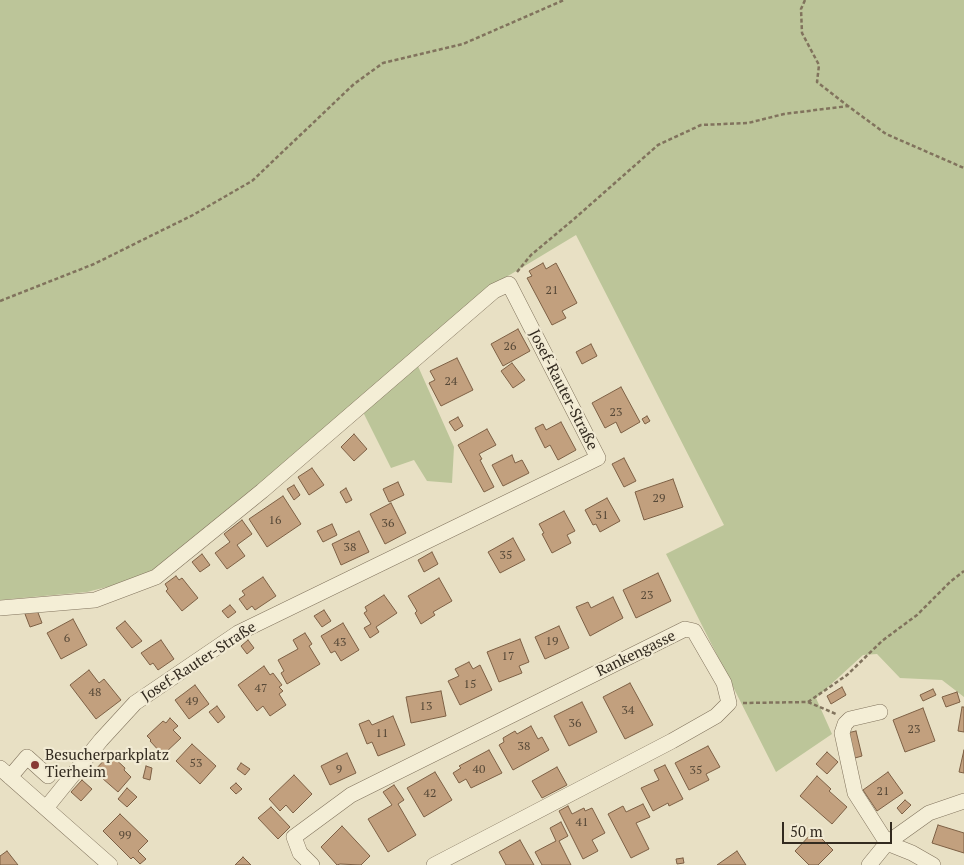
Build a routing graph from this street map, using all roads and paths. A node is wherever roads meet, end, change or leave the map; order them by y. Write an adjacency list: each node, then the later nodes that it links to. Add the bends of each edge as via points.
1 (564, 0): 6 (path, via 463,44 383,63 354,84 252,181 94,264)
2 (805, 0): 3 (path, via 801,8 802,33 819,65 817,82)
3 (848, 106): 4 (path, via 886,134); 5 (path, via 784,114 748,124 701,125 658,145 531,255)
4 (964, 168)
5 (508, 284): 8 (street, via 494,291 156,577 95,600); 16 (street, Josef-Rauter-Straße, via 598,458 238,633 135,704)
6 (0, 301)
7 (964, 571): 9 (path, via 847,675)
8 (0, 608)
9 (808, 702): 10 (path); 12 (path, via 838,715)
10 (729, 703): 19 (street, Rankengasse, via 724,683 694,631 685,629 350,795 294,837 300,853); 20 (street, via 716,716 672,741)
11 (880, 712): 12 (street)
12 (845, 724): 17 (street, via 842,733 855,793)
13 (3, 773): 14 (street, via 27,757); 16 (street)
14 (48, 776)
15 (964, 801): 17 (street, via 928,813)
16 (46, 808): 18 (street)
17 (887, 843): 21 (street); 22 (street)
18 (110, 865)
19 (312, 865)
20 (434, 865)
21 (869, 865)
22 (933, 865)

